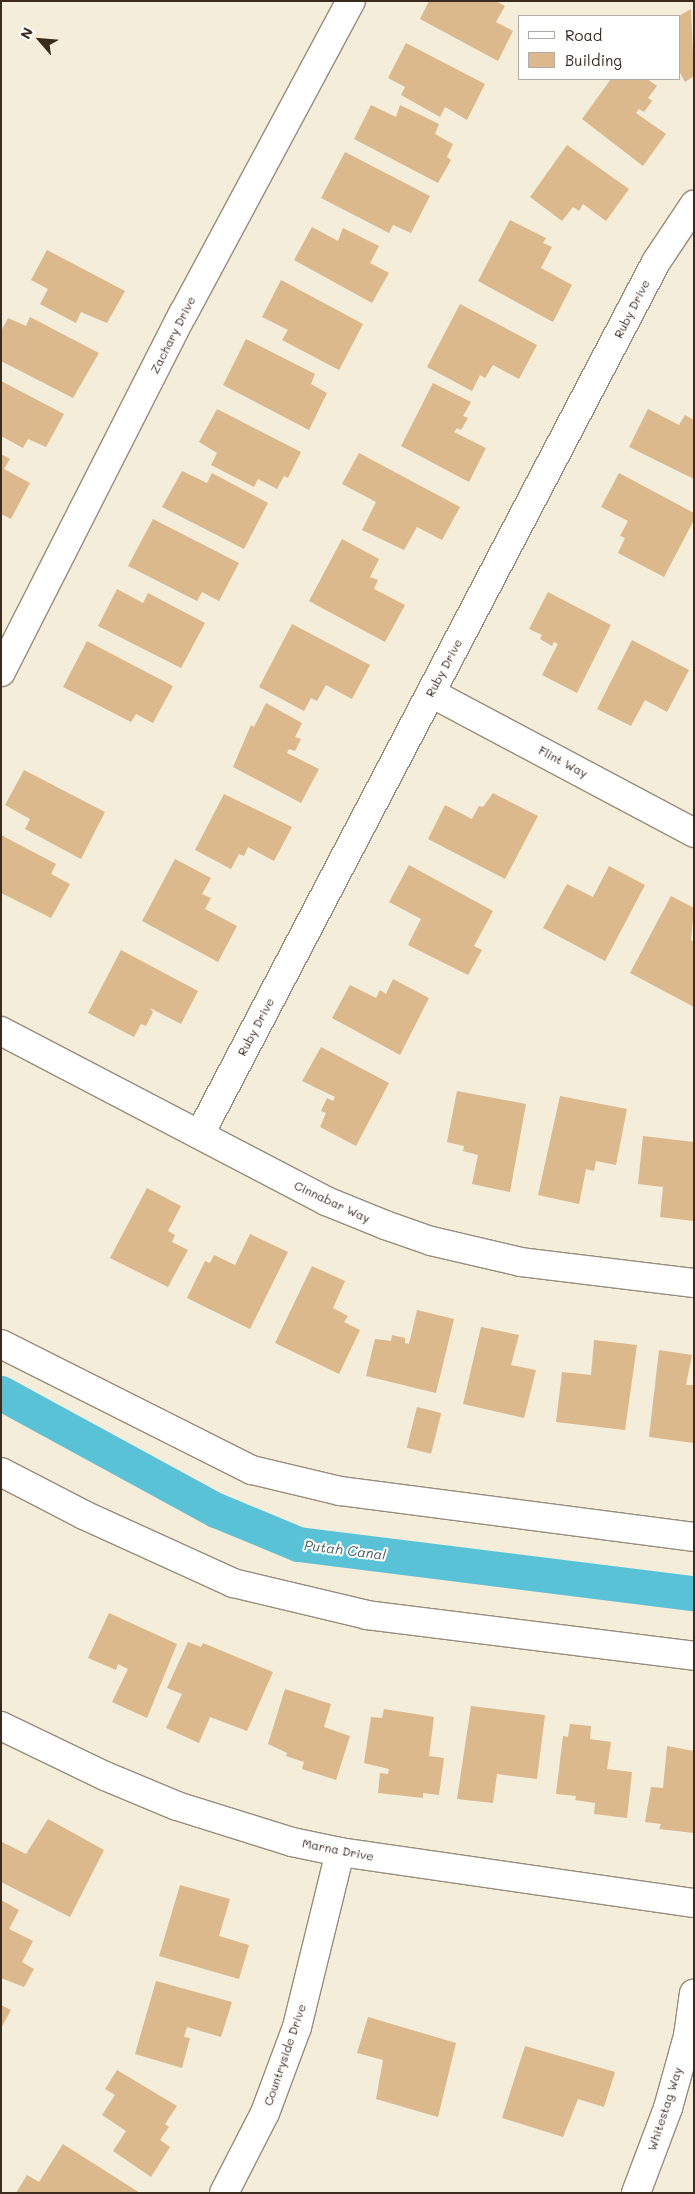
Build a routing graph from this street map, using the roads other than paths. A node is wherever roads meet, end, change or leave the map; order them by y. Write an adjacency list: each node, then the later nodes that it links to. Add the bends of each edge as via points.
1 (351, 1): 3 (street, Zachary Drive, via 183,314)
2 (694, 205): 4 (street, Ruby Drive, via 656,262)
3 (4, 661)
4 (431, 693): 5 (street, Flint Way); 7 (street, Ruby Drive)
5 (694, 833)
6 (1, 1031): 7 (street, Cinnabar Way)
7 (200, 1134): 8 (street, Cinnabar Way, via 326,1201 431,1241 521,1262)
8 (694, 1283)
9 (1, 1344): 11 (street, via 252,1470 340,1491)
10 (1, 1472): 12 (street, via 84,1515 234,1582 367,1615)
11 (694, 1536)
12 (694, 1656)
13 (1, 1726): 14 (street, Marna Drive, via 177,1806 234,1826)
14 (340, 1852): 15 (street, Marna Drive); 17 (street, Countryside Drive, via 297,2027 265,2113)
15 (694, 1904)
16 (694, 1993): 18 (street, Whitestag Way, via 688,2036 668,2108)
17 (224, 2193)
18 (636, 2193)

